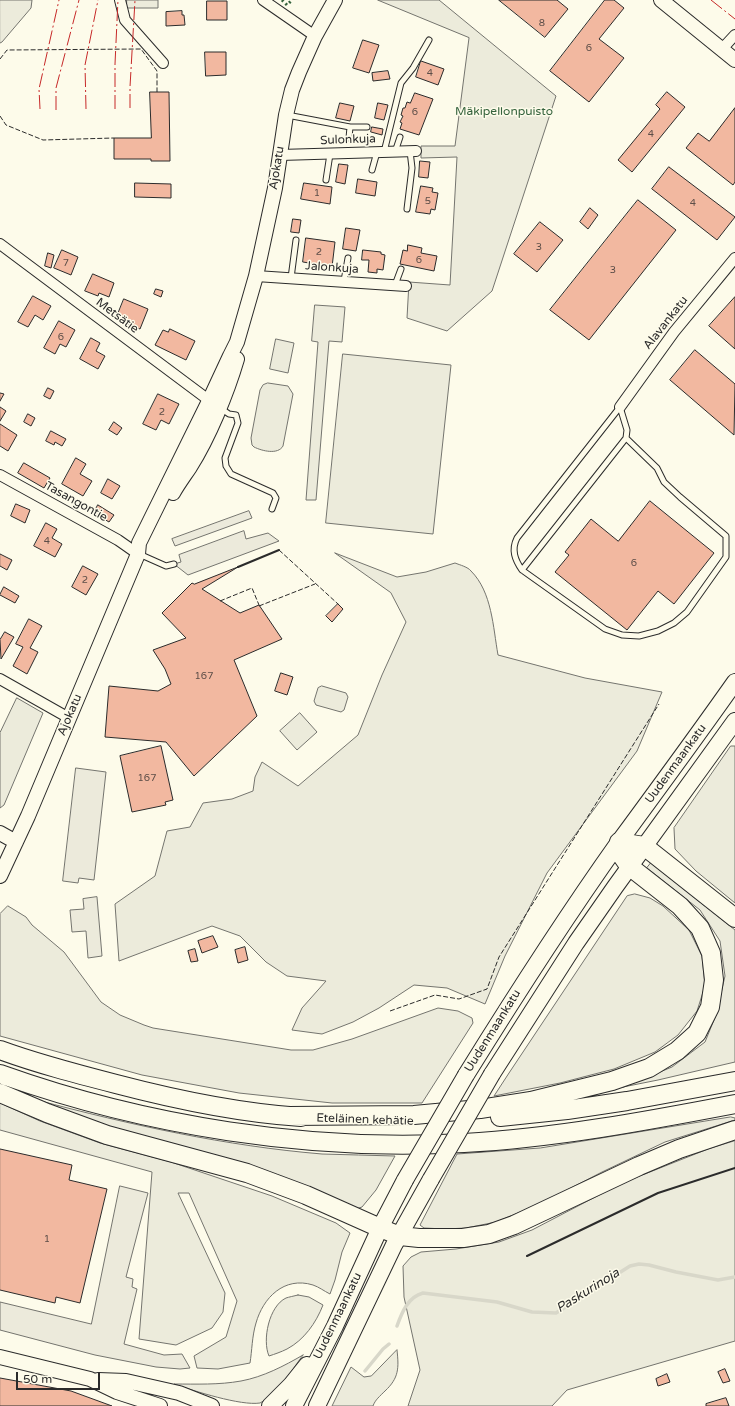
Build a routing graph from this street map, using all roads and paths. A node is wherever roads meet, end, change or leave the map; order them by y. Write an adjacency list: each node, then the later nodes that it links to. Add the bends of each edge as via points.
1 (120, 0): 10 (street, via 125,20)
2 (263, 0): 6 (street)
3 (335, 0): 6 (street, Ajokatu)
4 (660, 0): 8 (street)
5 (735, 35): 8 (street)
6 (315, 36): 11 (street, Ajokatu, via 298,72)
7 (429, 40): 17 (lane, via 401,83)
8 (722, 49): 9 (street)
9 (735, 60)
10 (163, 63)
11 (286, 115): 12 (lane); 20 (street, Ajokatu)
12 (350, 127): 13 (lane); 15 (lane)
13 (367, 127)
14 (400, 137): 18 (lane)
15 (349, 138)
16 (413, 151): 18 (street, Sulonkuja); 23 (lane)
17 (380, 152): 18 (street, Sulonkuja); 19 (street, Sulonkuja); 21 (lane)
18 (395, 152)
19 (330, 154): 20 (street, Sulonkuja); 22 (lane)
20 (280, 155): 29 (street, Ajokatu)
21 (372, 170)
22 (326, 180)
23 (407, 209)
24 (296, 240): 30 (lane)
25 (0, 244): 34 (street, Metsätie)
26 (348, 258): 31 (lane)
27 (735, 258): 35 (street, Alavankatu, via 674,332)
28 (401, 268): 32 (lane)
29 (256, 276): 30 (street, Jalonkuja); 34 (street, Ajokatu, via 238,342 230,356)
30 (291, 278): 31 (street, Jalonkuja)
31 (344, 282): 32 (street, Jalonkuja)
32 (396, 285): 33 (street, Jalonkuja)
33 (406, 286)
34 (214, 404): 38 (lane, via 229,414 236,415 238,423 226,458 226,466 231,474 273,493 276,498); 39 (street, Ajokatu, via 204,441 190,468 179,481 146,547)
35 (620, 407): 36 (lane, via 628,430); 41 (lane, via 517,538 514,553)
36 (626, 438): 41 (lane); 41 (lane, via 657,468 664,482 726,536 726,557 687,612 674,623 658,631 639,636 622,635 605,629)
37 (0, 475): 39 (street, Tasangontie, via 118,540)
38 (272, 509)
39 (138, 554): 40 (lane, via 166,566); 44 (street, Ajokatu)
40 (174, 564)
41 (522, 570)
42 (0, 680): 44 (street)
43 (735, 682): 48 (main road, Uudenmaankatu)
44 (69, 718): 47 (street, Ajokatu)
45 (735, 721): 49 (main road, Uudenmaankatu)
46 (0, 833): 47 (street)
47 (16, 842): 51 (street, Ajokatu)
48 (619, 842): 49 (highway); 50 (highway, via 622,856); 60 (main road, Uudenmaankatu, bridge, via 518,991 405,1180)
49 (644, 846): 50 (main road, Uudenmaankatu); 52 (highway)
50 (629, 866): 58 (highway, via 680,906 700,928 711,953 714,980 710,1007 697,1032 677,1051 649,1068 612,1081 531,1101 414,1115); 61 (main road, Uudenmaankatu, bridge, via 492,1074)
51 (0, 876)
52 (735, 918)
53 (0, 1050): 58 (highway, Eteläinen kehätie, via 34,1062 164,1097)
54 (0, 1074): 57 (highway, Eteläinen kehätie, via 87,1101 224,1131 320,1142 367,1144 464,1143 541,1136 614,1126)
55 (735, 1081): 58 (highway, Eteläinen kehätie, via 635,1100 470,1121 384,1122)
56 (0, 1093): 60 (highway, via 108,1135 260,1177)
57 (735, 1104)
58 (289, 1116)
59 (735, 1130): 61 (highway, via 679,1149 489,1234 440,1239)
60 (380, 1228): 61 (highway); 62 (main road, Uudenmaankatu, via 349,1297)
61 (400, 1236): 69 (main road, Uudenmaankatu)
62 (326, 1340): 67 (main road, via 291,1385); 68 (main road, Uudenmaankatu)
63 (0, 1357): 64 (street)
64 (90, 1379): 65 (street, via 117,1392); 66 (street, via 126,1381 179,1393)
65 (160, 1406)
66 (212, 1406)
67 (270, 1406)
68 (294, 1406)
69 (317, 1406)

